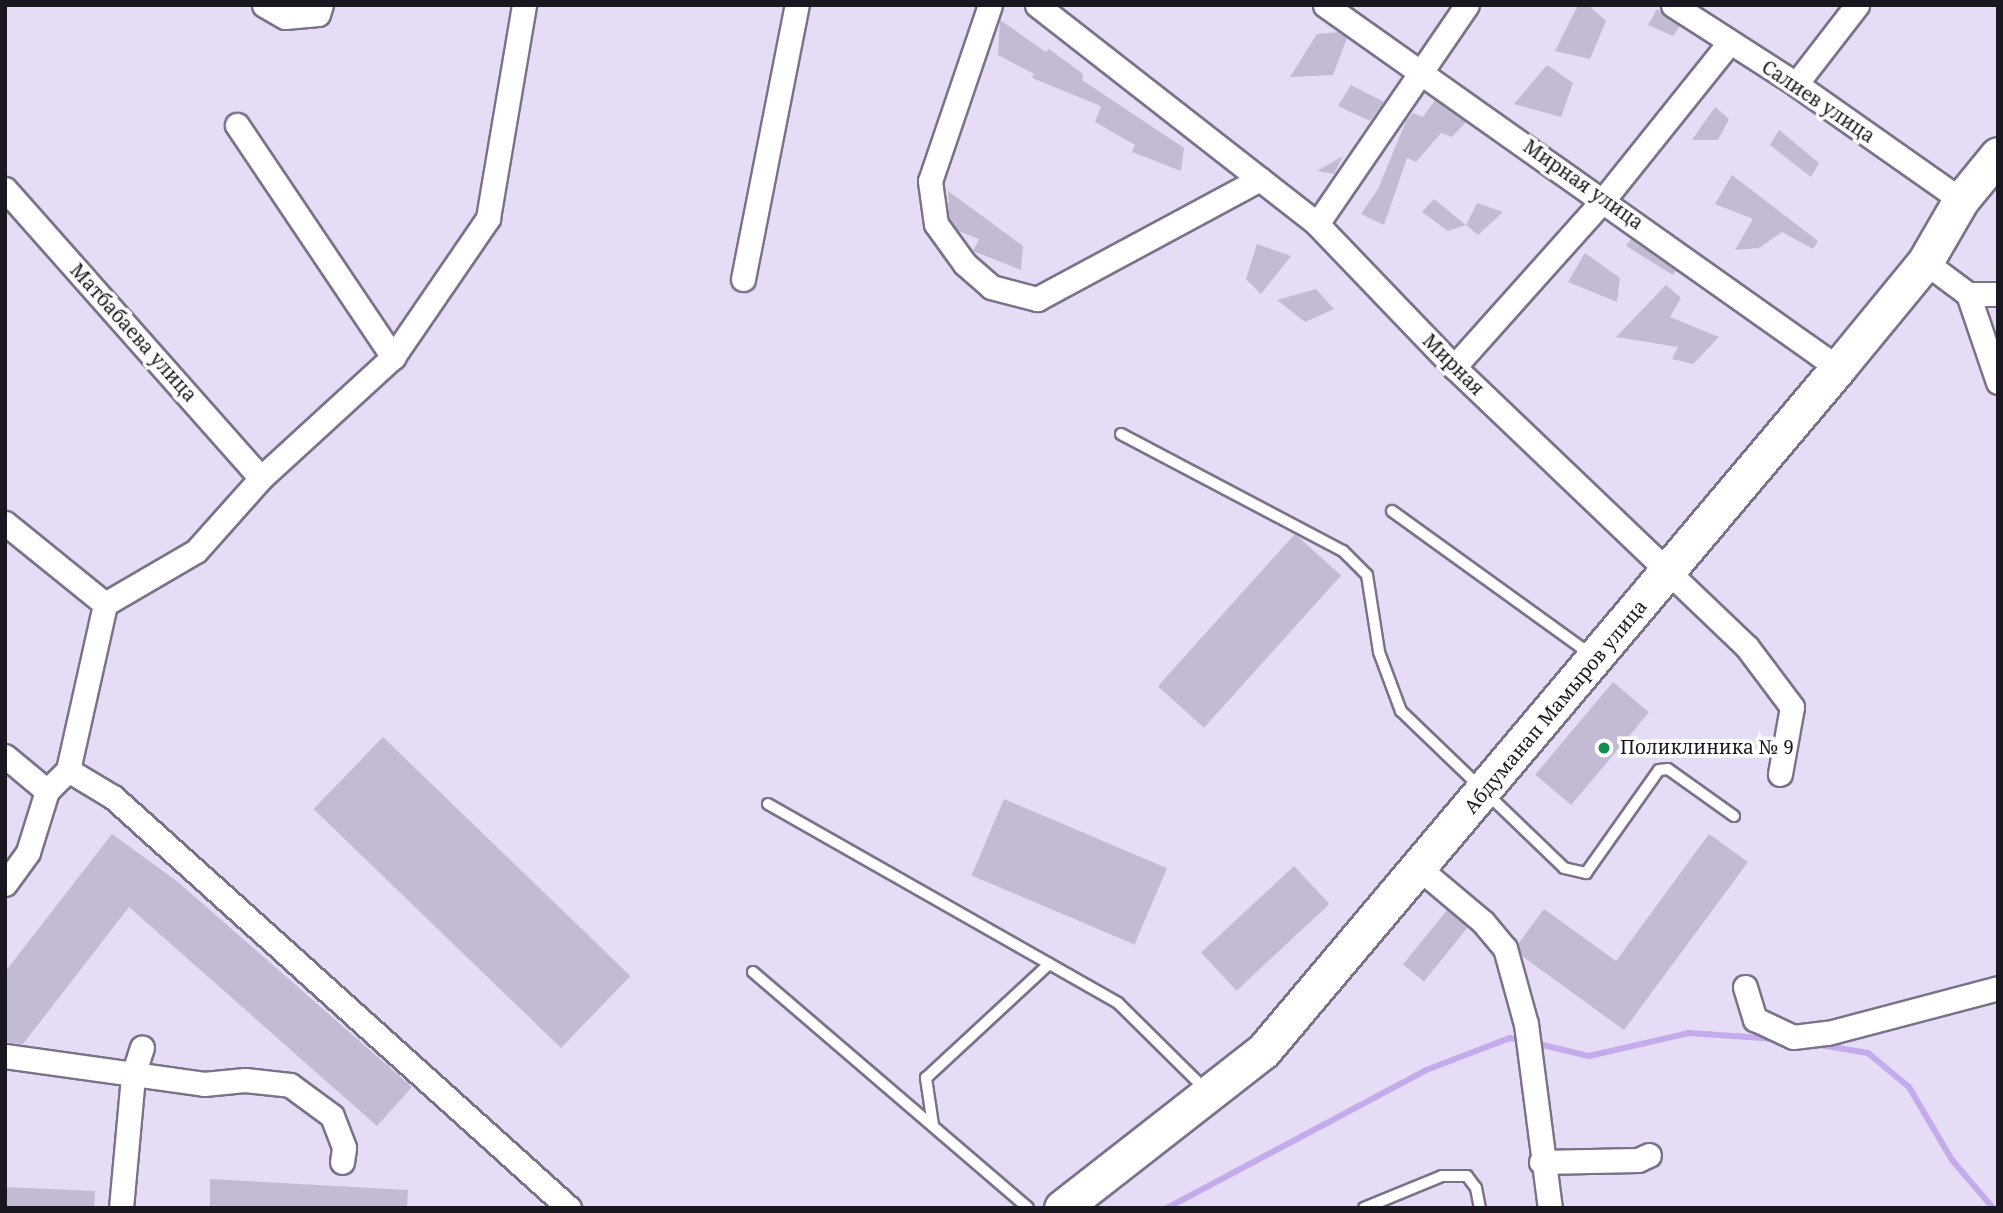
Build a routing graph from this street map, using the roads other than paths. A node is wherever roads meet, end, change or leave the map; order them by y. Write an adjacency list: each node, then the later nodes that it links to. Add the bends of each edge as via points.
1 (264, 5): 2 (street, via 285,17 318,14)
2 (321, 5)
3 (524, 5): 25 (street, via 488,218)
4 (797, 5): 22 (street)
5 (990, 5): 16 (street, via 930,181 936,224 965,264 991,287 1037,299)
6 (1037, 5): 16 (street, Мирная)
7 (1325, 5): 12 (street, Мирная улица)
8 (1467, 5): 12 (street)
9 (1673, 5): 11 (street, Салиев улица)
10 (1857, 5): 13 (street)
11 (1728, 44): 13 (street, Салиев улица); 18 (street)
12 (1422, 75): 18 (street, Мирная улица); 20 (street)
13 (1796, 84): 19 (street, Салиев улица)
14 (237, 125): 25 (street)
15 (1998, 155): 19 (main road, Абдуманап Мамыров улица)
16 (1260, 179): 20 (street, Мирная)
17 (5, 189): 30 (street, Матбабаева улица)
18 (1604, 199): 26 (street); 27 (street, Мирная улица)
19 (1961, 200): 21 (main road, Абдуманап Мамыров улица)
20 (1317, 223): 26 (street, Мирная)
21 (1924, 262): 23 (street); 27 (main road, Абдуманап Мамыров улица)
22 (743, 279)
23 (1968, 294): 24 (street); 28 (street)
24 (1998, 294)
25 (393, 356): 30 (street)
26 (1454, 367): 33 (street, Мирная)
27 (1838, 368): 33 (main road, Абдуманап Мамыров улица)
28 (1998, 382)
29 (1121, 434): 39 (lane, via 1343,551 1367,575 1379,652 1401,710)
30 (261, 478): 34 (street, via 196,551)
31 (1392, 511): 35 (lane)
32 (5, 523): 34 (street)
33 (1668, 575): 35 (main road, Абдуманап Мамыров улица); 38 (street, Мирная, via 1747,647 1792,707)
34 (104, 604): 37 (street)
35 (1597, 658): 39 (main road, Абдуманап Мамыров улица)
36 (5, 756): 40 (street)
37 (68, 770): 40 (street); 58 (street, via 113,797)
38 (1780, 774)
39 (1486, 789): 42 (lane, via 1573,873 1586,873 1659,770 1668,769); 43 (main road, Абдуманап Мамыров улица)
40 (47, 791): 44 (street, via 28,852)
41 (768, 803): 45 (lane)
42 (1734, 816)
43 (1420, 869): 52 (main road, Абдуманап Мамыров улица, via 1264,1050); 56 (street, via 1483,922 1505,948 1526,1024)
44 (5, 884)
45 (1049, 964): 52 (lane, via 1118,1003); 53 (lane, via 926,1077)
46 (753, 972): 53 (lane)
47 (1745, 987): 48 (street, via 1755,1019 1793,1037 1828,1033)
48 (1998, 988)
49 (142, 1046): 51 (street)
50 (5, 1056): 51 (street)
51 (133, 1075): 55 (street, via 204,1084 246,1080 290,1085 332,1116 344,1147); 57 (street)
52 (1210, 1093): 60 (main road, Абдуманап Мамыров улица)
53 (933, 1125): 59 (lane)
54 (1649, 1155): 56 (street, via 1638,1160)
55 (342, 1162)
56 (1541, 1162): 63 (street)
57 (121, 1208)
58 (569, 1208)
59 (1028, 1208)
60 (1062, 1208)
61 (1364, 1208): 62 (lane, via 1442,1176 1466,1176 1476,1188)
62 (1479, 1208)
63 (1550, 1208)

